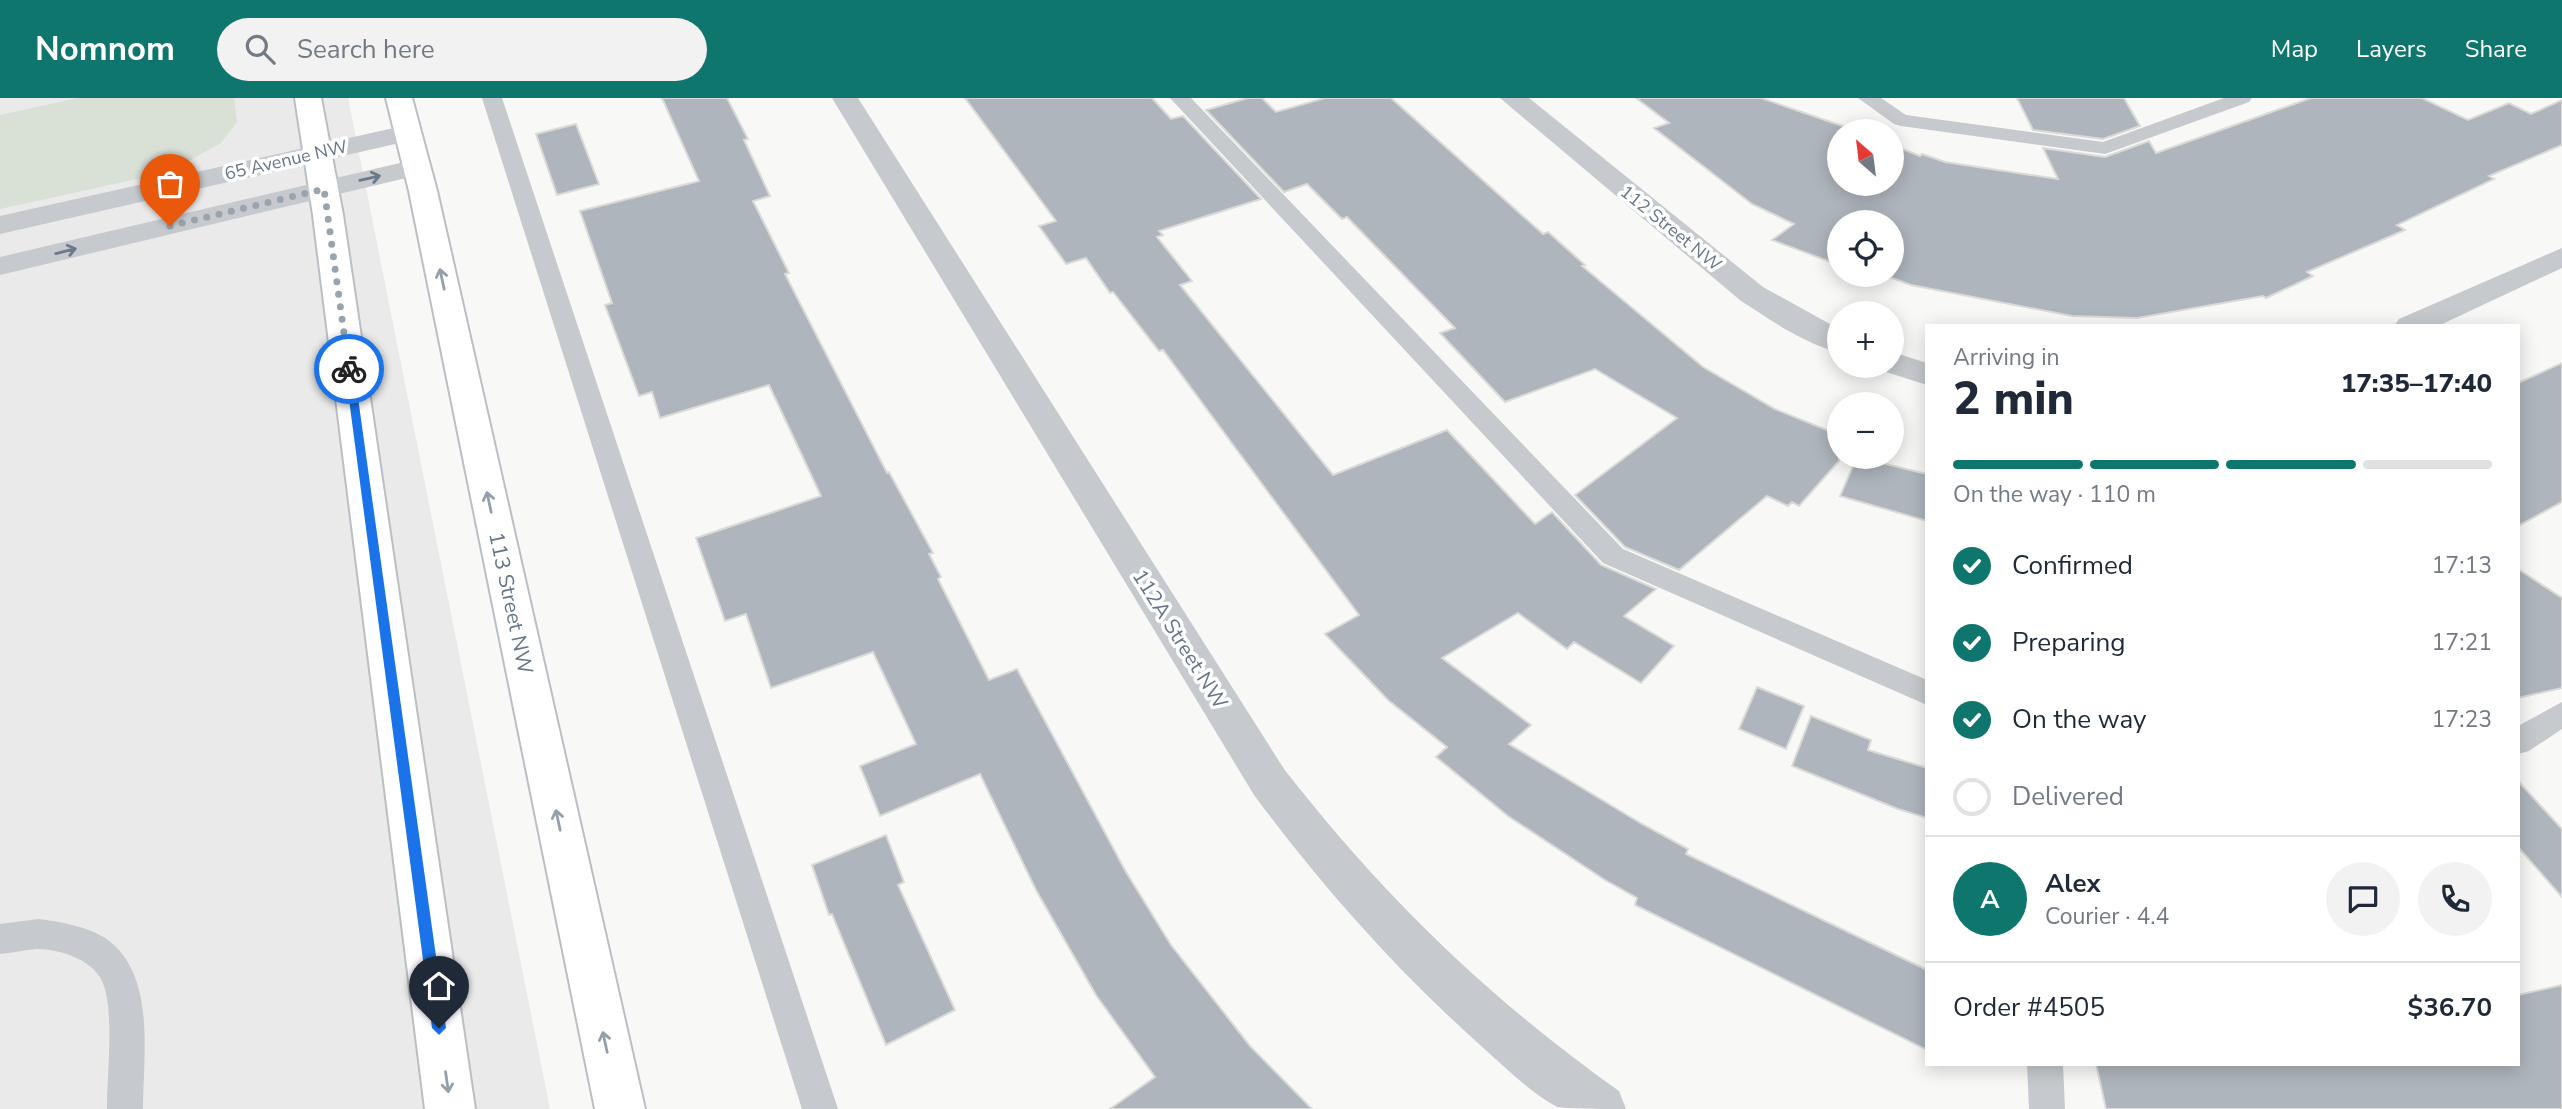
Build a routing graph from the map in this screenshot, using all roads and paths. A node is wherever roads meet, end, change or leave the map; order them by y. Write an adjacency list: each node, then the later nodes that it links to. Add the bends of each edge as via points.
1 (308, 98): 10 (main road)
2 (399, 98): 9 (main road, 113 Street NW)
3 (492, 98): 26 (lane)
4 (845, 98): 27 (street, 112A Street NW, via 1269,782 1300,824 1369,907 1432,972 1497,1030)
5 (1181, 98): 18 (lane, via 1613,556)
6 (1513, 98): 15 (street, 112 Street NW, via 1752,294)
7 (1868, 98): 8 (lane, via 1901,120 2105,148)
8 (2242, 98)
9 (412, 150): 10 (street, 65 Avenue NW); 25 (main road, 113 Street NW, one-way to 9)
10 (320, 171): 11 (street, 65 Avenue NW); 13 (street, 65 Avenue NW, one-way to 10); 24 (main road, one-way to 24)
11 (0, 225)
12 (2562, 257): 14 (street)
13 (0, 267)
14 (2414, 324)
15 (1827, 336)
16 (1904, 367): 17 (street)
17 (1925, 373)
18 (1925, 692)
19 (2562, 714): 20 (lane)
20 (2520, 741)
21 (0, 939): 23 (lane, via 39,934 70,939 113,967 122,987 125,1017)
22 (2045, 1066): 28 (lane)
23 (125, 1109)
24 (450, 1109)
25 (620, 1109)
26 (820, 1109)
27 (1601, 1109)
28 (2047, 1109)

